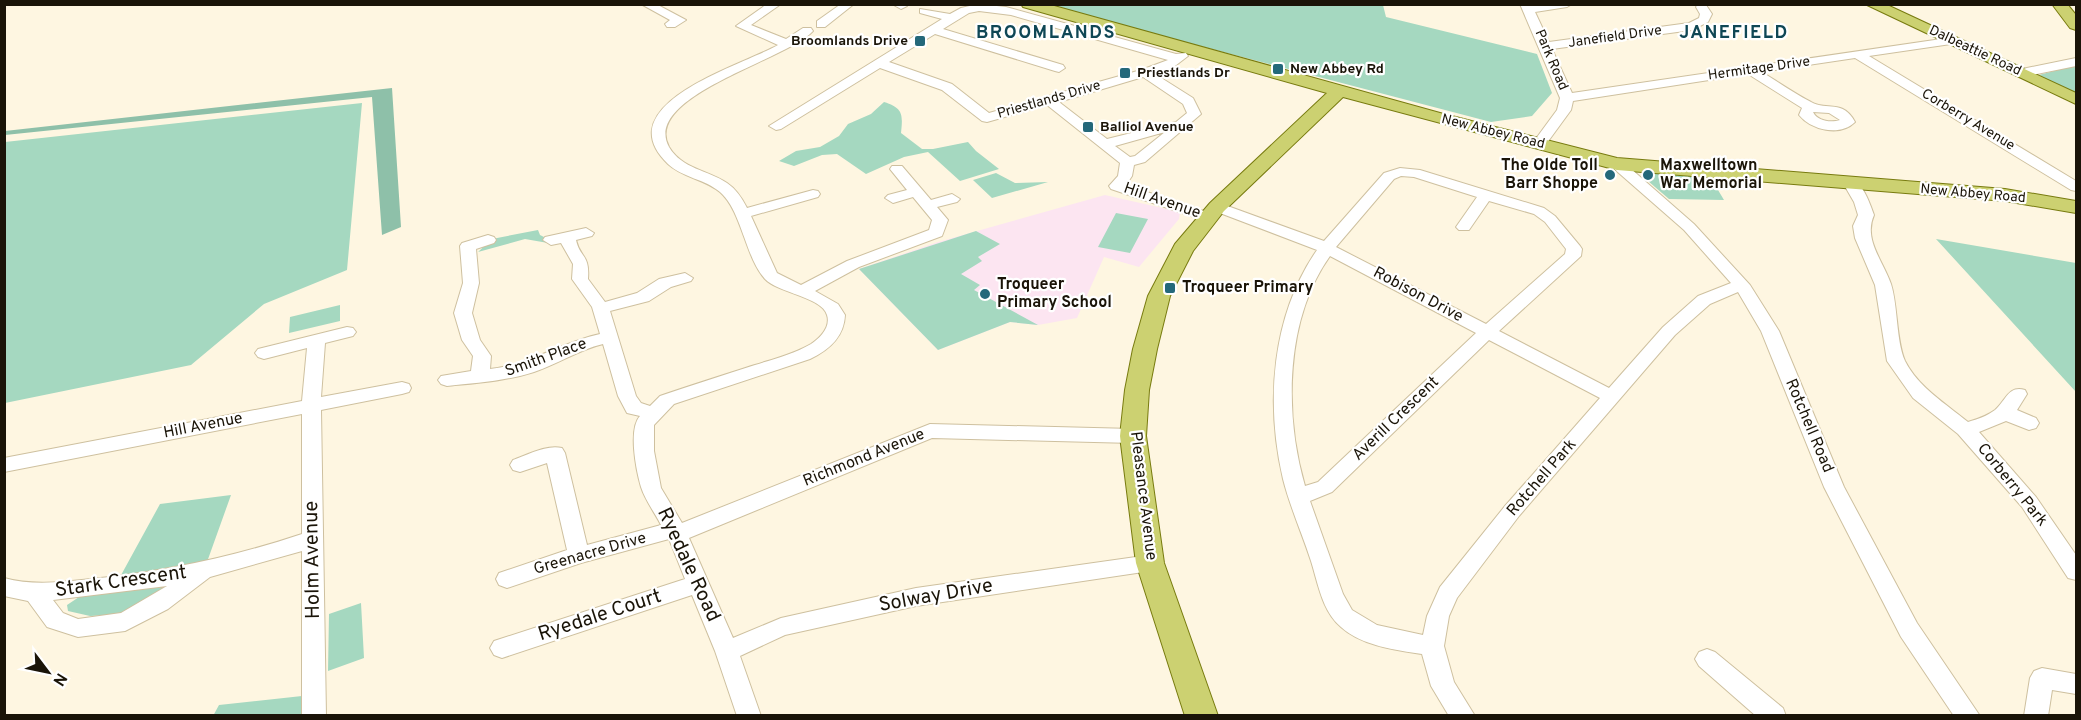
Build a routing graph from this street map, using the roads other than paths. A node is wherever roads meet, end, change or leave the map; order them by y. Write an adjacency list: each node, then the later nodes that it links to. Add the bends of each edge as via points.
1 (646, 4): 13 (street, via 680,20)
2 (776, 4): 16 (street, via 742,26)
3 (849, 4): 19 (street)
4 (1028, 4): 21 (main road, New Abbey Road)
5 (1567, 4): 10 (street)
6 (1716, 4): 9 (street)
7 (1872, 4): 18 (main road, Dalbeattie Road)
8 (2059, 4): 14 (main road)
9 (1699, 6): 20 (street, Janefield Drive, via 1706,14 1704,20 1692,26)
10 (1528, 7): 20 (street, Park Road)
11 (924, 11): 12 (street)
12 (950, 18): 15 (street); 21 (street, via 965,10 996,8)
13 (671, 24)
14 (2076, 25)
15 (933, 29): 24 (street); 25 (street)
16 (754, 31): 17 (street); 19 (street)
17 (740, 37)
18 (1951, 40): 22 (street, Hermitage Drive); 28 (main road, Dalbeattie Road)
19 (787, 44): 51 (street, via 686,95 671,108 658,135 672,162 728,190)
20 (1546, 46): 30 (street, Park Road)
21 (1185, 54): 27 (street, Priestlands Drive, via 1167,66); 29 (main road, New Abbey Road)
22 (1858, 55): 26 (street, Hermitage Drive); 42 (street, Corberry Avenue)
23 (2076, 62): 28 (street)
24 (879, 63): 32 (street, Priestlands Drive, via 947,87 987,118); 34 (street)
25 (1059, 68)
26 (1750, 70): 30 (street, Hermitage Drive); 33 (street)
27 (1145, 73): 32 (street, Priestlands Drive); 35 (street, via 1192,106 1194,114)
28 (2022, 73): 31 (main road, Dalbeattie Road)
29 (1340, 90): 37 (main road, New Abbey Road); 50 (main road, Pleasance Avenue)
30 (1567, 98): 37 (street, Park Road, via 1564,110)
31 (2076, 99)
32 (1050, 101): 36 (street)
33 (1811, 108)
34 (776, 126)
35 (1182, 126): 36 (street); 38 (street, via 1140,159)
36 (1105, 144): 38 (street)
37 (1539, 144): 39 (main road, New Abbey Road)
38 (1127, 162): 50 (street, Hill Avenue, via 1128,169 1116,186)
39 (1617, 164): 41 (main road, New Abbey Road); 59 (street, Rotchell Road, via 1689,227)
40 (897, 169): 43 (street)
41 (1850, 183): 49 (main road, New Abbey Road, via 2005,195); 76 (street, Corberry Park, via 1866,215 1863,238 1883,285 1896,361 1920,394)
42 (2076, 188)
43 (917, 192): 46 (street); 48 (street)
44 (813, 194): 51 (street, via 800,203)
45 (1486, 194): 52 (street); 57 (street, via 1400,172 1389,176); 63 (street, Averill Crescent, via 1539,211 1574,249 1573,256)
46 (894, 198)
47 (952, 199): 48 (street)
48 (928, 206): 60 (street, via 940,220 936,233 853,264)
49 (2076, 207)
50 (1213, 212): 57 (street, Robison Drive); 77 (main road, Pleasance Avenue, via 1183,249 1159,296 1143,359)
51 (741, 214): 60 (street, via 772,277)
52 (1464, 227)
53 (586, 233): 54 (street)
54 (568, 237): 56 (street); 61 (street, via 581,264 580,279)
55 (488, 240): 67 (street, via 468,246 471,283 463,313 471,340 482,356)
56 (551, 240)
57 (1327, 248): 63 (street, Robison Drive); 80 (street, via 1300,293 1289,331 1284,388 1288,453)
58 (685, 278): 61 (street, via 665,283 643,297)
59 (1742, 285): 71 (street, Rotchell Park, via 1704,300 1670,331); 101 (street, Rotchell Road, via 1770,331 1834,487 1909,630)
60 (802, 291): 73 (street, via 834,309 837,321 831,337 819,347 667,400)
61 (601, 308): 64 (street)
62 (347, 332): 65 (street)
63 (1487, 332): 71 (street, Robison Drive); 80 (street, Averill Crescent, via 1325,487)
64 (610, 337): 67 (street, Smith Place, via 579,344 529,367); 73 (street, via 630,402 634,408)
65 (316, 340): 66 (street); 72 (street, Holm Avenue)
66 (264, 353)
67 (480, 376): 68 (street, Smith Place)
68 (447, 380)
69 (402, 388): 72 (street, Hill Avenue)
70 (2018, 394): 74 (street)
71 (1612, 397): 91 (street, Rotchell Park, via 1512,511 1448,593)
72 (311, 405): 78 (street, Hill Avenue); 82 (street, Holm Avenue)
73 (652, 413): 81 (street, Ryedale Road, via 644,423 651,488)
74 (2006, 413): 75 (street); 76 (street, Corberry Park)
75 (2029, 423)
76 (1965, 429): 86 (street, Corberry Park, via 2029,502)
77 (1133, 436): 81 (street, Richmond Avenue, via 930,431); 84 (main road, Pleasance Avenue)
78 (4, 465)
79 (520, 465): 83 (street, via 555,453)
80 (1299, 497): 91 (street, via 1337,604 1348,621 1367,633)
81 (675, 532): 83 (street, Greenacre Drive); 88 (street, Ryedale Road)
82 (312, 539): 85 (street, Stark Crescent); 96 (street, Holm Avenue)
83 (579, 555): 87 (street, Greenacre Drive)
84 (1150, 563): 93 (street, Solway Drive, via 916,597 781,627); 98 (main road, Pleasance Avenue)
85 (208, 570): 90 (street, Stark Crescent, via 122,585); 90 (street, Stark Crescent, via 125,622 90,627 78,628 55,620)
86 (2076, 572)
87 (507, 579)
88 (698, 584): 92 (street, Ryedale Court); 93 (street, Ryedale Road)
89 (4, 586): 90 (street, Stark Crescent)
90 (35, 593)
91 (1432, 646): 99 (street, Rotchell Park, via 1443,686)
92 (502, 648)
93 (728, 651): 97 (street, Ryedale Road)
94 (1707, 659): 100 (street)
95 (2076, 684): 102 (street, via 2042,678)
96 (314, 716)
97 (749, 716)
98 (1202, 716)
99 (1462, 716)
100 (1774, 716)
101 (1968, 716)
102 (2036, 716)

